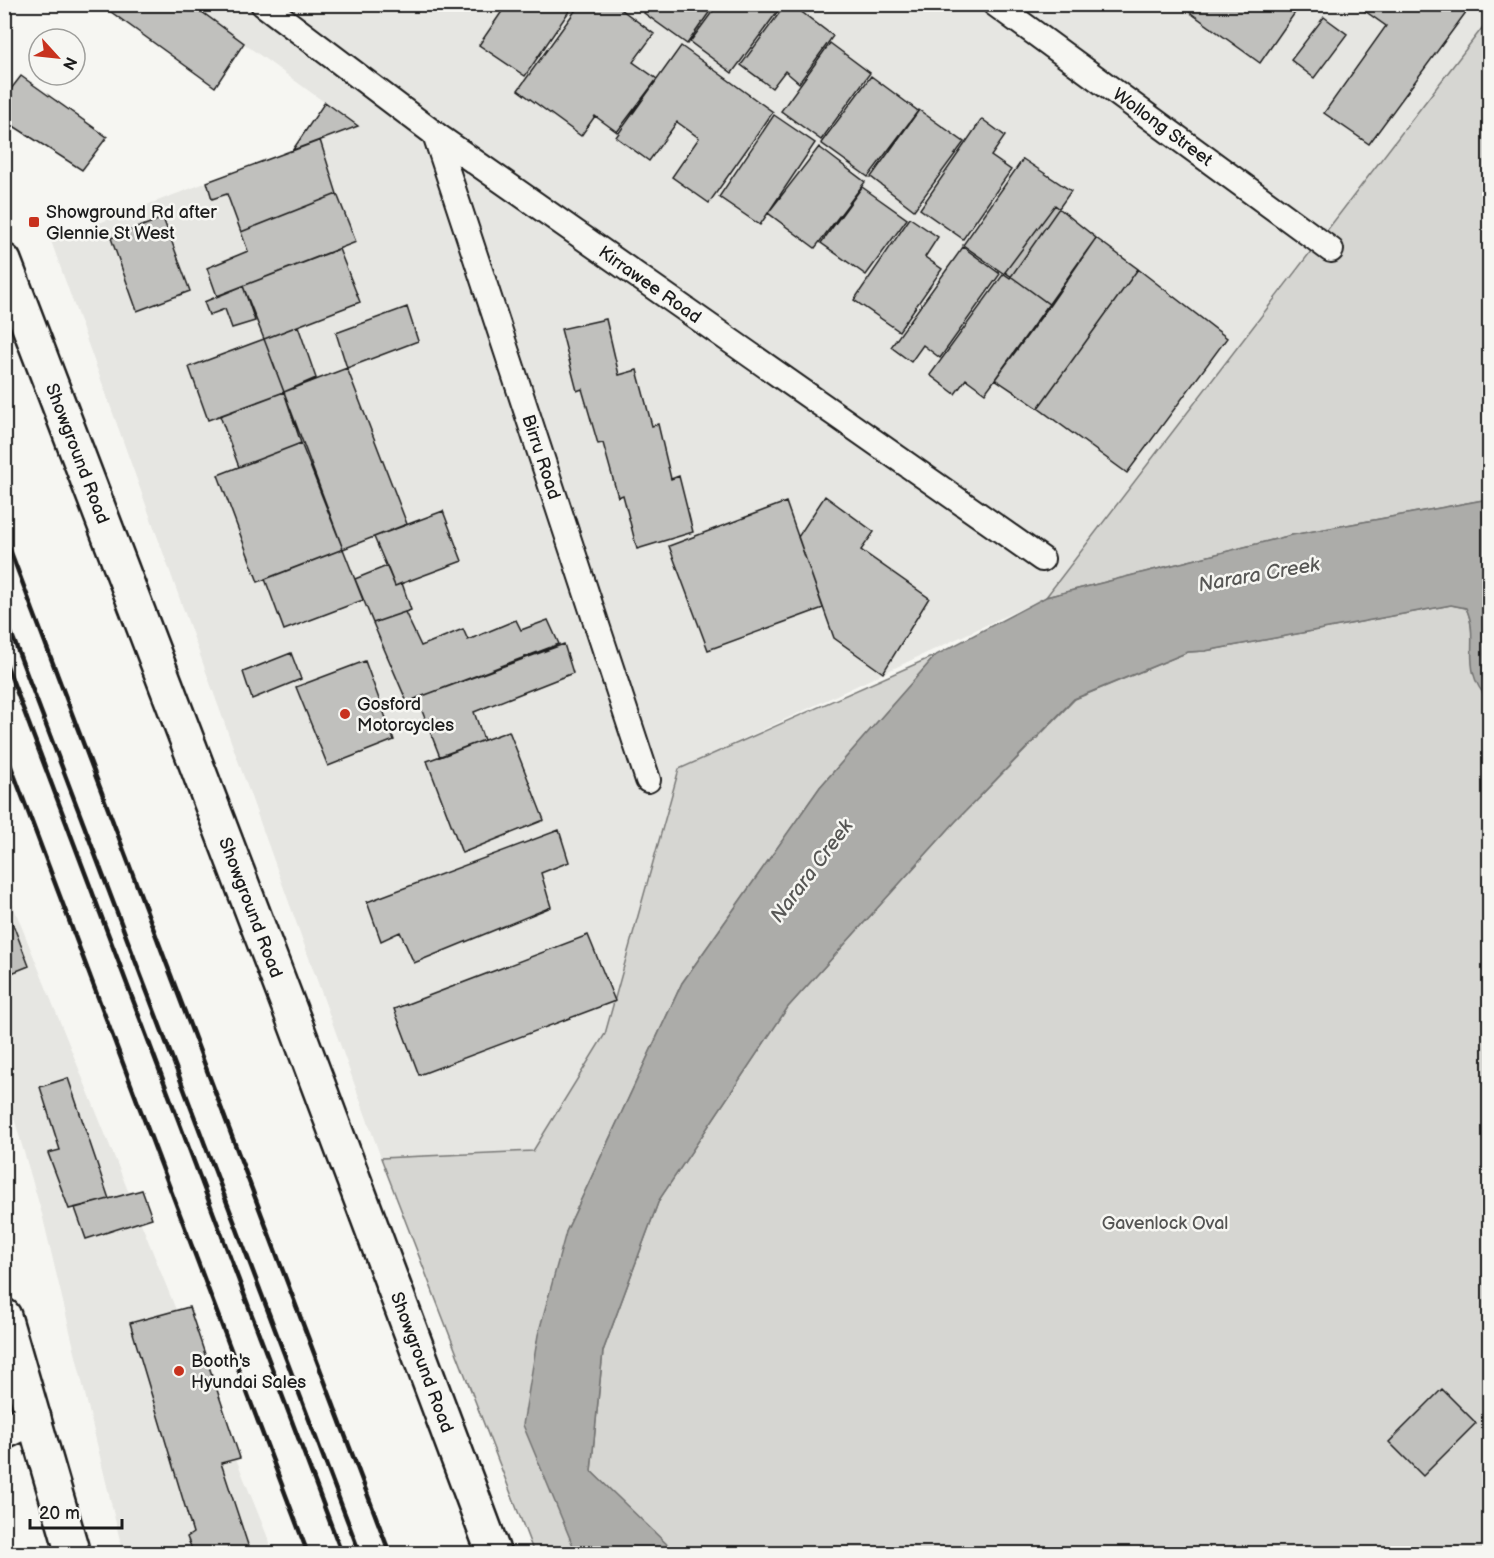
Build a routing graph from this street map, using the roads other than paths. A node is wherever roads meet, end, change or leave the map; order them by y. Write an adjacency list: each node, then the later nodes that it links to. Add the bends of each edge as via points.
1 (263, 4): 3 (street, Kirrawee Road)
2 (995, 4): 4 (street, Wollong Street)
3 (435, 134): 6 (street, Kirrawee Road); 7 (street, Birru Road)
4 (1331, 250)
5 (4, 261): 12 (street, Showground Road)
6 (1042, 559)
7 (648, 780)
8 (4, 1317): 9 (street)
9 (34, 1418): 10 (street); 11 (street)
10 (4, 1432)
11 (73, 1554)
12 (494, 1554)

